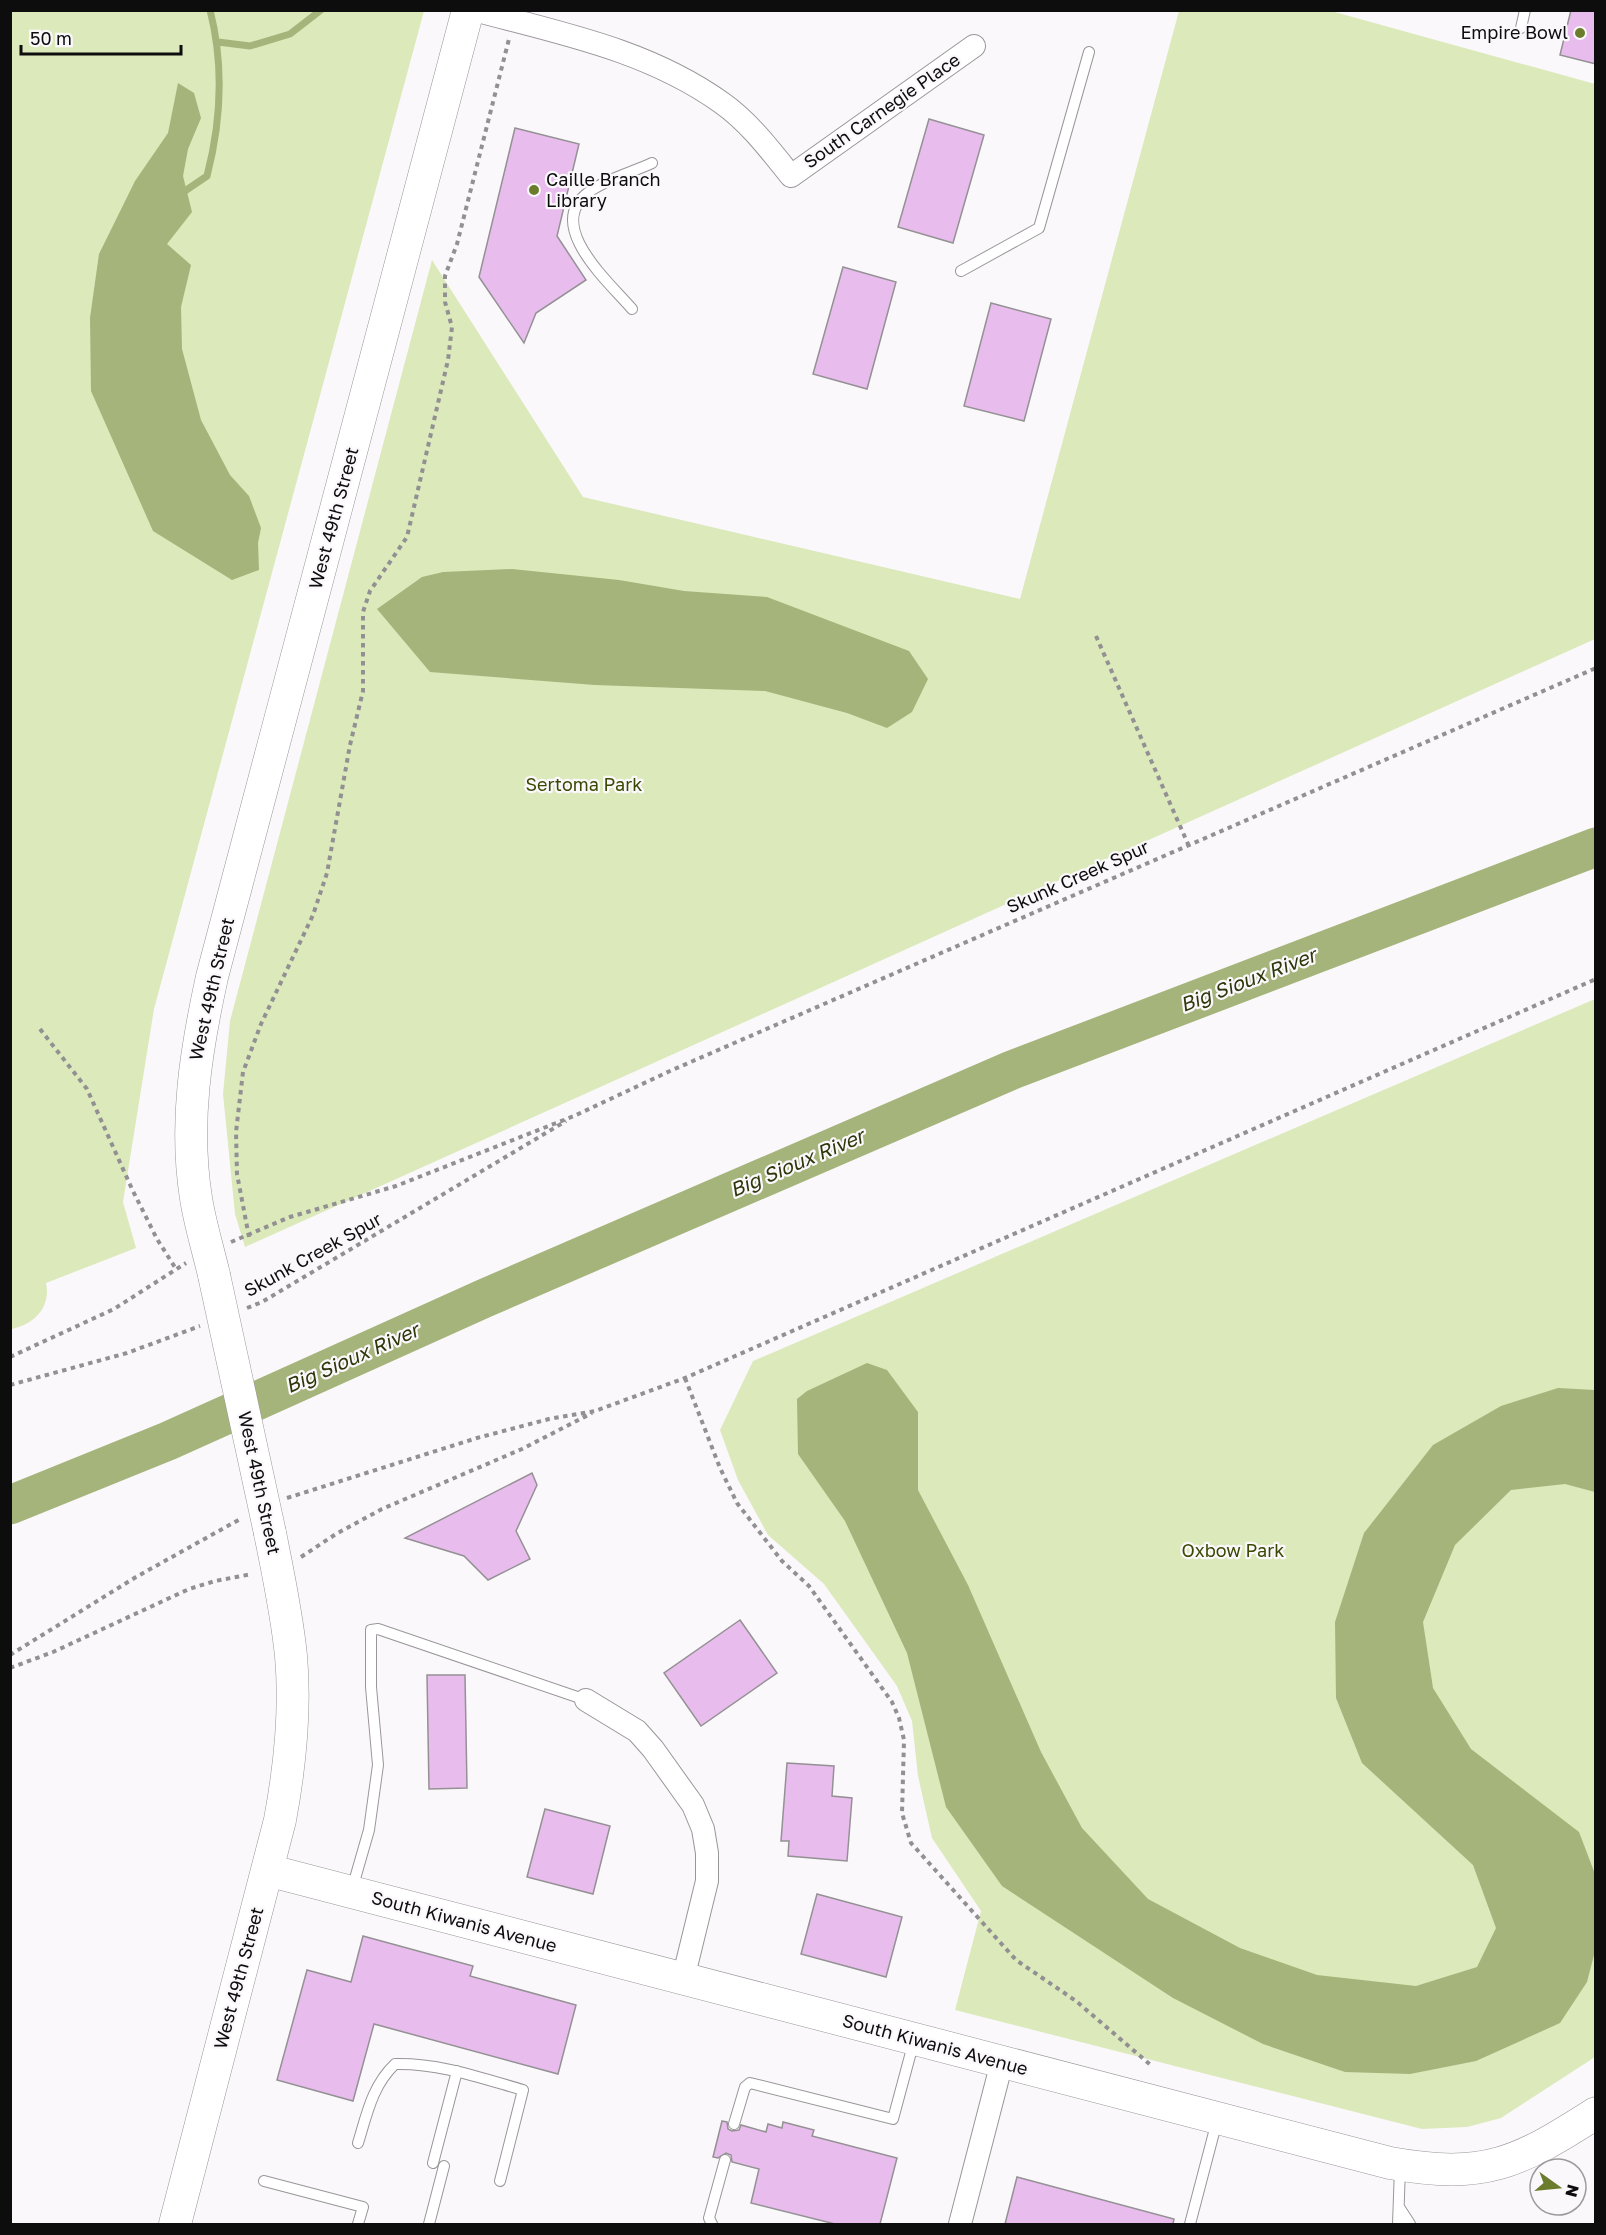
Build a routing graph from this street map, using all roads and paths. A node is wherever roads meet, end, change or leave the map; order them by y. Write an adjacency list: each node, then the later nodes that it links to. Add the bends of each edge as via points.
1 (468, 10): 18 (main road, West 49th Street, via 199,1038 190,1119 192,1158 196,1198)
2 (474, 10): 4 (street)
3 (1525, 10): 5 (lane)
4 (513, 21): 6 (street, South Carnegie Place, via 596,42 672,71 723,103 791,176); 17 (path, via 457,244 445,276 445,302 452,327 448,360 407,537 370,591 363,612 363,691 327,873 313,915 261,1024 243,1072 236,1132 237,1174)
5 (1521, 27)
6 (974, 46)
7 (1089, 51): 9 (lane, via 1039,228)
8 (652, 163): 10 (lane, via 589,192 577,207 573,226 577,244)
9 (961, 271)
10 (632, 309)
11 (1096, 636): 13 (path)
12 (1596, 668): 13 (path, Skunk Creek Spur)
13 (1188, 844): 16 (path, Skunk Creek Spur)
14 (1596, 979): 23 (path)
15 (40, 1029): 19 (path, via 87,1089 132,1190)
16 (574, 1116): 17 (path, Skunk Creek Spur, via 396,1186 290,1217); 20 (path, Skunk Creek Spur, via 362,1244 262,1302)
17 (249, 1237): 18 (path, Skunk Creek Spur)
18 (211, 1262): 19 (path, Skunk Creek Spur); 27 (main road, West 49th Street, bridge)
19 (176, 1269): 22 (path, Skunk Creek Spur, via 114,1309)
20 (241, 1310)
21 (210, 1322): 24 (path, via 127,1353)
22 (10, 1356)
23 (685, 1378): 25 (path); 37 (path, via 737,1503 782,1561 809,1586 892,1702 904,1740 903,1813 911,1842 1016,1960 1076,2001)
24 (10, 1384)
25 (595, 1411): 26 (path, via 477,1438); 28 (path, via 522,1449 382,1509 309,1554)
26 (278, 1502)
27 (258, 1525): 28 (main road, West 49th Street); 29 (path, via 136,1577)
28 (277, 1568): 30 (path, via 189,1589); 32 (main road, West 49th Street, via 291,1655 293,1700 288,1779)
29 (10, 1655)
30 (10, 1668)
31 (586, 1700): 33 (lane, via 378,1629 371,1630 378,1764 369,1830); 34 (street, via 637,1731 693,1805 703,1829 707,1881)
32 (267, 1870): 33 (main road, South Kiwanis Avenue); 50 (main road, West 49th Street)
33 (351, 1892): 34 (main road, South Kiwanis Avenue)
34 (683, 1979): 35 (main road, South Kiwanis Avenue)
35 (914, 2039): 36 (main road, South Kiwanis Avenue); 41 (lane, via 893,2119 750,2083 745,2086)
36 (1002, 2062): 40 (main road, South Kiwanis Avenue); 54 (street)
37 (1153, 2067)
38 (457, 2071): 42 (lane, via 422,2064 395,2064 382,2076 373,2093); 44 (lane); 48 (lane, via 524,2090)
39 (1596, 2113): 45 (main road, South Kiwanis Avenue, via 1549,2143 1501,2164 1451,2170)
40 (1218, 2118): 45 (main road, South Kiwanis Avenue); 55 (lane)
41 (734, 2124)
42 (358, 2143)
43 (725, 2160): 53 (lane, via 709,2218)
44 (433, 2163)
45 (1400, 2164): 49 (lane)
46 (444, 2166): 52 (lane)
47 (264, 2181): 51 (lane, via 363,2207)
48 (500, 2181)
49 (1399, 2207): 56 (lane); 57 (lane)
50 (175, 2224)
51 (358, 2224)
52 (429, 2224)
53 (712, 2224)
54 (960, 2224)
55 (1190, 2224)
56 (1398, 2224)
57 (1410, 2224)

